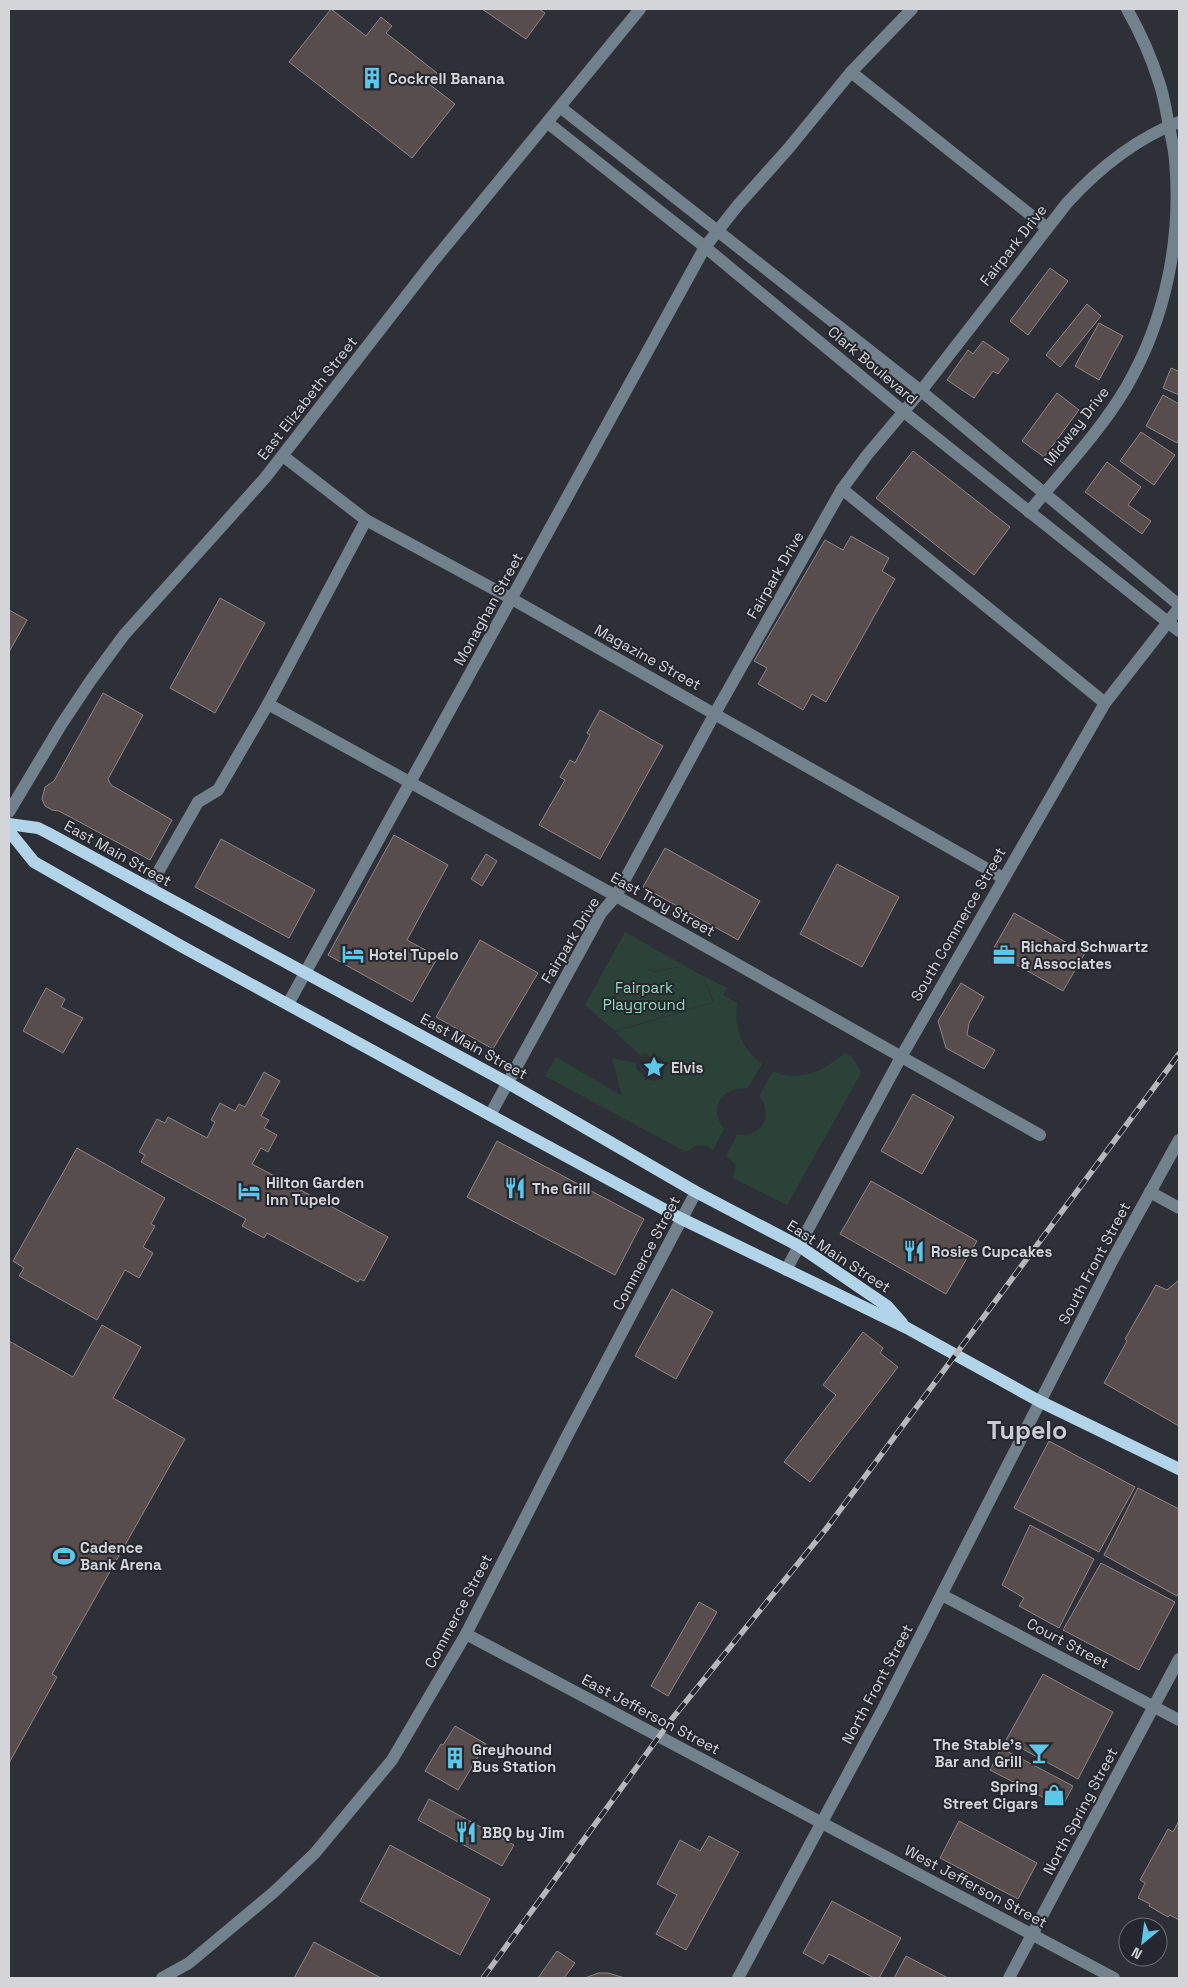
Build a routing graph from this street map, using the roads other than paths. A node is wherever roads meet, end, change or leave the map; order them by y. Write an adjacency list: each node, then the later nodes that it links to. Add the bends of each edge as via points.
1 (640, 9): 5 (street, East Elizabeth Street)
2 (912, 9): 4 (street, Monaghan Street)
3 (1127, 9): 7 (street, Midway Drive, via 1140,32)
4 (850, 72): 8 (street); 9 (street, Monaghan Street)
5 (560, 107): 6 (street, East Elizabeth Street); 9 (street, Clark Boulevard)
6 (548, 123): 10 (street, Clark Boulevard); 13 (street, East Elizabeth Street, via 431,264)
7 (1174, 124): 8 (street, Fairpark Drive, via 1103,166 1078,190); 15 (street, Midway Drive, via 1176,217 1169,275 1152,332 1127,386 1111,411)
8 (1048, 228): 11 (street, Fairpark Drive)
9 (718, 231): 10 (street, Monaghan Street); 11 (street, Clark Boulevard)
10 (705, 247): 12 (street, Clark Boulevard); 18 (street, Monaghan Street)
11 (921, 391): 12 (street, Fairpark Drive); 15 (street, Clark Boulevard)
12 (904, 412): 14 (street, Fairpark Drive); 16 (street, Clark Boulevard)
13 (283, 456): 17 (street, Magazine Street); 26 (street, East Elizabeth Street, via 124,635 61,725)
14 (842, 489): 22 (street); 24 (street, Fairpark Drive)
15 (1044, 494): 16 (street, Midway Drive); 19 (street, Clark Boulevard)
16 (1029, 512): 20 (street, Clark Boulevard)
17 (366, 520): 18 (street, Magazine Street); 23 (street)
18 (512, 599): 24 (street, Magazine Street); 25 (street, Monaghan Street)
19 (1179, 606): 20 (street, South Commerce Street)
20 (1169, 622): 21 (street, Clark Boulevard); 22 (street, South Commerce Street)
21 (1179, 631)
22 (1105, 703): 29 (street, South Commerce Street)
23 (268, 704): 25 (street, East Troy Street); 30 (street, via 218,790 198,802)
24 (714, 715): 29 (street, Magazine Street); 31 (street, Fairpark Drive)
25 (410, 783): 31 (street, East Troy Street); 32 (street, Monaghan Street)
26 (9, 812)
27 (9, 824): 30 (main road, East Main Street, via 43,830)
28 (9, 830): 33 (main road, East Main Street, via 34,862)
29 (1002, 878): 34 (street, South Commerce Street)
30 (149, 888): 32 (main road, East Main Street)
31 (616, 896): 34 (street, East Troy Street); 35 (street, Fairpark Drive, via 601,913)
32 (305, 973): 33 (street, Monaghan Street); 35 (main road, East Main Street)
33 (288, 1004): 36 (main road, East Main Street)
34 (900, 1057): 37 (street, East Troy Street); 43 (street, South Commerce Street)
35 (508, 1083): 36 (street, Fairpark Drive); 39 (main road, East Main Street)
36 (490, 1115): 42 (main road, East Main Street)
37 (1040, 1135)
38 (1179, 1140): 40 (street, South Front Street)
39 (696, 1192): 42 (street, Commerce Street); 43 (main road, East Main Street)
40 (1150, 1192): 41 (street); 46 (street, South Front Street)
41 (1179, 1208)
42 (682, 1219): 44 (main road, East Main Street); 49 (street, Commerce Street)
43 (799, 1246): 44 (street, South Commerce Street); 45 (main road, East Main Street, via 887,1306)
44 (786, 1270): 45 (main road, East Main Street)
45 (907, 1328): 46 (main road, East Main Street)
46 (1039, 1402): 47 (main road, East Main Street); 48 (street, North Front Street)
47 (1179, 1469)
48 (942, 1595): 51 (street, Court Street); 53 (street, North Front Street)
49 (466, 1634): 53 (street, East Jefferson Street); 55 (street, Commerce Street, via 392,1760 316,1853 196,1958)
50 (1179, 1659): 51 (street, North Spring Street)
51 (1154, 1707): 52 (street, Court Street); 54 (street, North Spring Street)
52 (1179, 1720)
53 (822, 1823): 54 (street, West Jefferson Street); 56 (street, North Front Street)
54 (1032, 1934): 57 (street, North Spring Street); 58 (street, West Jefferson Street)
55 (162, 1978)
56 (738, 1978)
57 (1009, 1978)
58 (1114, 1978)

